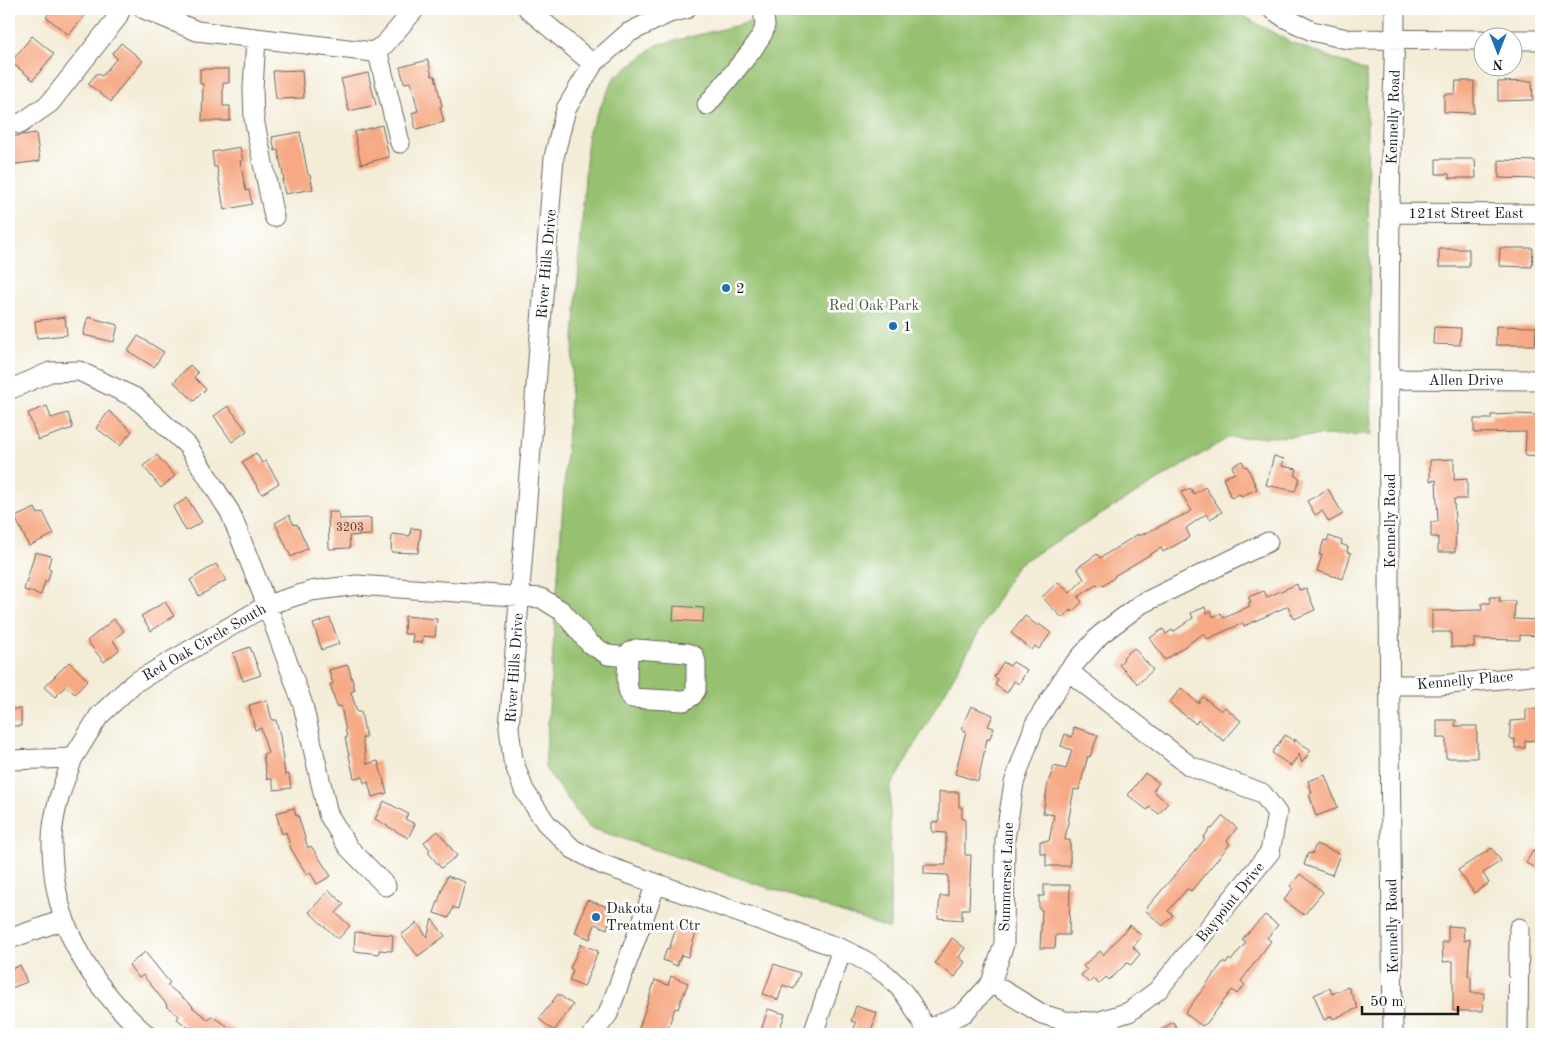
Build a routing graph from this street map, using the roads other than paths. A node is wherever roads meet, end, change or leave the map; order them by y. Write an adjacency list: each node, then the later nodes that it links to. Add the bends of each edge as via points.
1 (121, 9): 17 (street, via 50,103 20,124)
2 (144, 9): 9 (street, via 197,31)
3 (415, 9): 14 (street)
4 (528, 9): 15 (street)
5 (686, 9): 15 (street, River Hills Drive, via 628,33)
6 (763, 9): 16 (street, via 763,33)
7 (1272, 9): 10 (street, via 1312,31 1347,39)
8 (1395, 9): 10 (street, Kennelly Road)
9 (256, 38): 14 (street, via 373,52); 21 (street, via 254,120)
10 (1395, 40): 11 (street); 19 (street, Kennelly Road)
11 (1472, 40)
12 (1522, 40): 13 (street)
13 (1541, 40)
14 (377, 49): 18 (street)
15 (593, 64): 26 (street, River Hills Drive, via 566,109 554,157)
16 (707, 105)
17 (9, 122)
18 (400, 143)
19 (1390, 213): 20 (street, 121st Street East); 22 (street, Kennelly Road)
20 (1541, 214)
21 (274, 217)
22 (1390, 379): 23 (street, Allen Drive); 31 (street, Kennelly Road)
23 (1541, 380)
24 (9, 390): 27 (street, via 50,372 79,372 136,398 188,446 230,512)
25 (1268, 542): 29 (street, Summerset Lane, via 1141,604 1100,635)
26 (519, 596): 27 (street, Red Oak Circle South, via 357,585 311,591); 28 (street, Red Oak Circle South, via 541,598 552,604 590,644 608,655); 34 (street, River Hills Drive, via 509,728 513,760 524,790 546,824 573,849 601,864)
27 (267, 605): 32 (street, Red Oak Circle South, via 134,682 99,716); 35 (street, via 303,705 328,814 348,847)
28 (628, 657)
29 (1068, 671): 40 (street, Summerset Lane, via 1035,724 1014,783 1005,839 1004,944); 40 (street, Baypoint Drive, via 1190,766 1262,792 1277,813 1270,852 1158,990 1129,1012 1097,1022 1066,1021 1042,1014)
30 (1541, 675): 31 (street, Kennelly Place, via 1440,685)
31 (1390, 685): 45 (street, Kennelly Road)
32 (73, 758): 33 (street); 36 (street, Red Oak Circle South, via 59,797 52,838 54,878)
33 (9, 760)
34 (656, 884): 39 (street, River Hills Drive); 43 (street, via 608,1014)
35 (386, 886)
36 (63, 920): 38 (street); 42 (street, Red Oak Circle South, via 82,960 108,996)
37 (1519, 928): 46 (street)
38 (9, 939)
39 (842, 949): 41 (street, River Hills Drive, via 870,962 894,980 913,1003); 44 (street)
40 (991, 983): 41 (street, Summerset Lane, via 964,1013)
41 (926, 1032)
42 (146, 1034)
43 (593, 1034)
44 (813, 1034)
45 (1393, 1034)
46 (1518, 1034)

